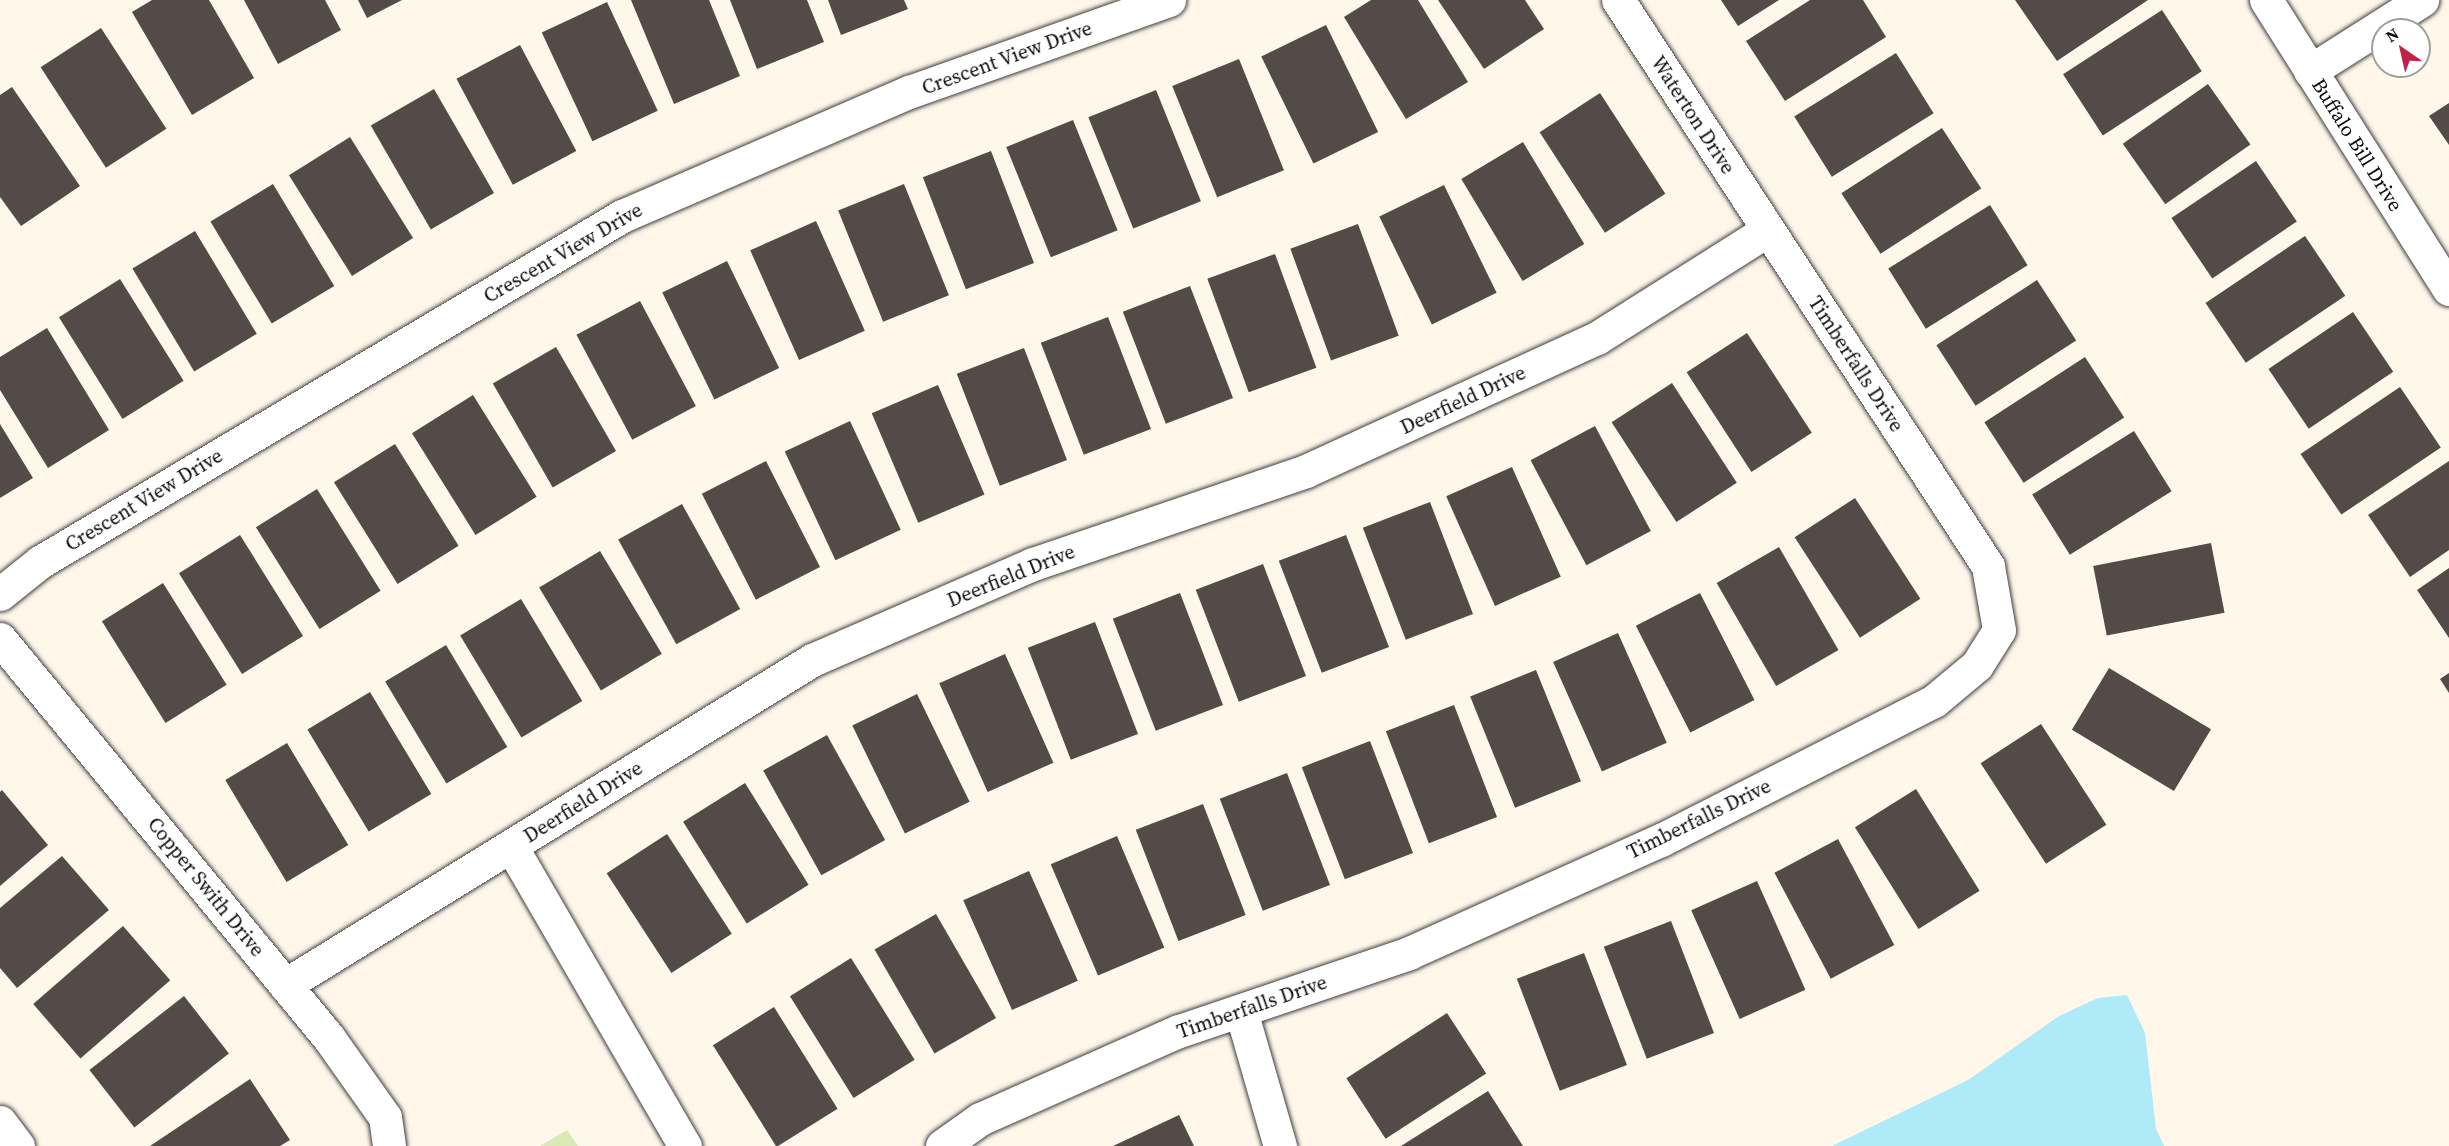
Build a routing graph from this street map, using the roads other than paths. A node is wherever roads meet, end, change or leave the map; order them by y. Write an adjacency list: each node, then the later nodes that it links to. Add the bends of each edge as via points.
1 (1169, 0): 8 (street, Crescent View Drive, via 909,92 622,216 40,562)
2 (1618, 0): 6 (street, Waterton Drive)
3 (2266, 0): 5 (street, Buffalo Bill Drive)
4 (2421, 0): 5 (street)
5 (2310, 71): 7 (street, Buffalo Bill Drive)
6 (1768, 230): 10 (street, Deerfield Drive, via 1597,338 1317,466 1033,564 812,660); 12 (street, Timberfalls Drive, via 1988,566 1999,630 1977,665 1934,701 1660,840 1409,953)
7 (2449, 290)
8 (0, 594)
9 (0, 639): 11 (street, Copper Swith Drive)
10 (511, 846): 11 (street, Deerfield Drive); 16 (street)
11 (285, 985): 15 (street, Copper Swith Drive, via 386,1117)
12 (1241, 1011): 17 (street, Timberfalls Drive, via 1179,1031 980,1119); 18 (street)
13 (0, 1122): 14 (street)
14 (18, 1146)
15 (389, 1146)
16 (685, 1146)
17 (942, 1146)
18 (1280, 1146)

